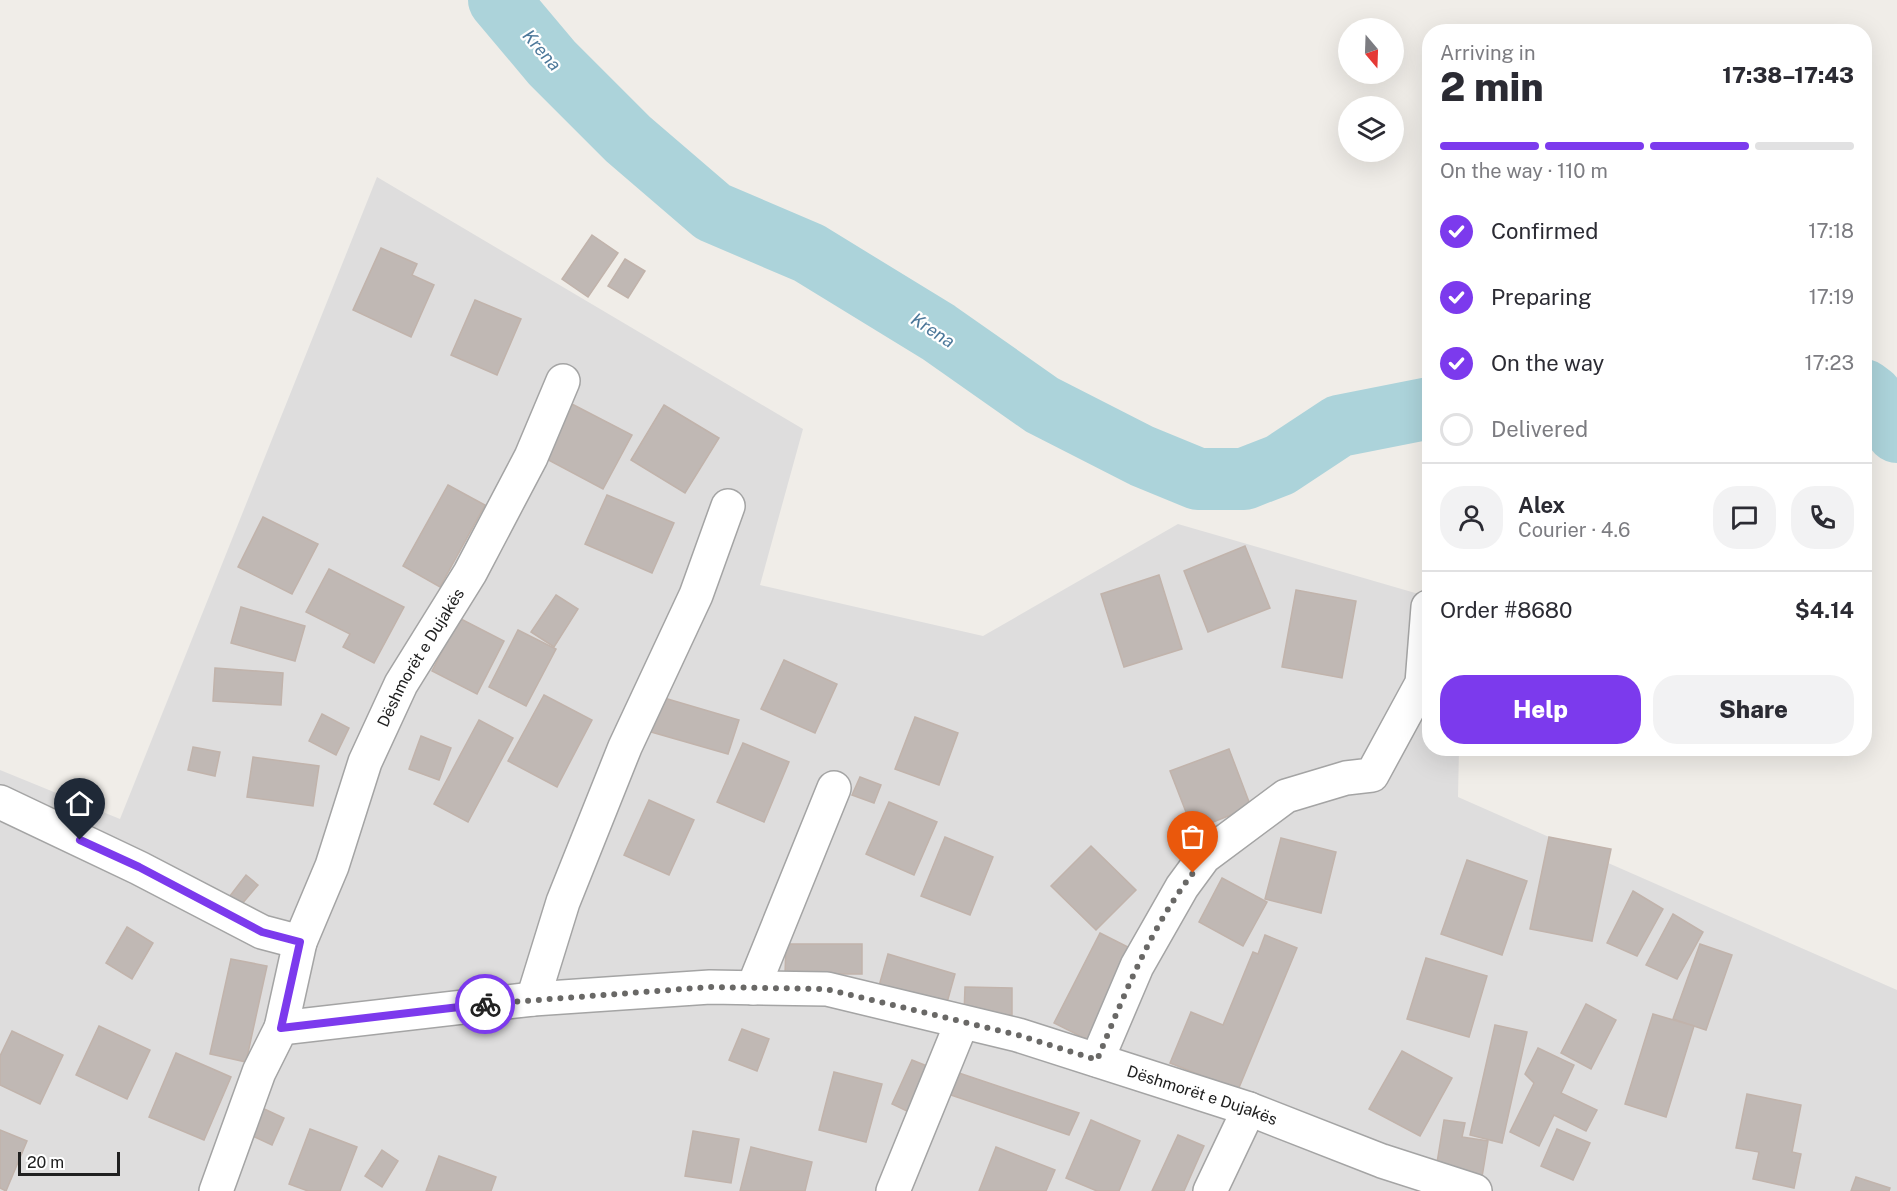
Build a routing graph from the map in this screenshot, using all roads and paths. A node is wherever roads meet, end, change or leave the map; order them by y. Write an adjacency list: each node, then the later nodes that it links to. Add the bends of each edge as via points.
1 (563, 381): 6 (street, Dëshmorët e Dujakës, via 531,457 470,573 401,684 365,762 332,866)
2 (728, 506): 8 (street, via 696,595 625,747 562,902)
3 (1422, 683): 11 (street, via 1372,775 1346,778 1286,796 1204,858 1182,887 1137,966)
4 (834, 788): 7 (street)
5 (0, 802): 6 (street, via 139,867 262,932)
6 (300, 942): 10 (street, Dëshmorët e Dujakës)
7 (753, 988): 8 (street, Dëshmorët e Dujakës, via 710,987); 9 (street, Dëshmorët e Dujakës, via 826,989)
8 (533, 999): 10 (street, Dëshmorët e Dujakës)
9 (962, 1022): 11 (street, Dëshmorët e Dujakës); 14 (street)
10 (281, 1028): 13 (street, Dëshmorët e Dujakës, via 259,1072)
11 (1097, 1060): 12 (street, Dëshmorët e Dujakës)
12 (1249, 1109): 15 (street); 16 (street, Dëshmorët e Dujakës, via 1382,1161)
13 (216, 1191)
14 (893, 1191)
15 (1210, 1191)
16 (1475, 1191)

